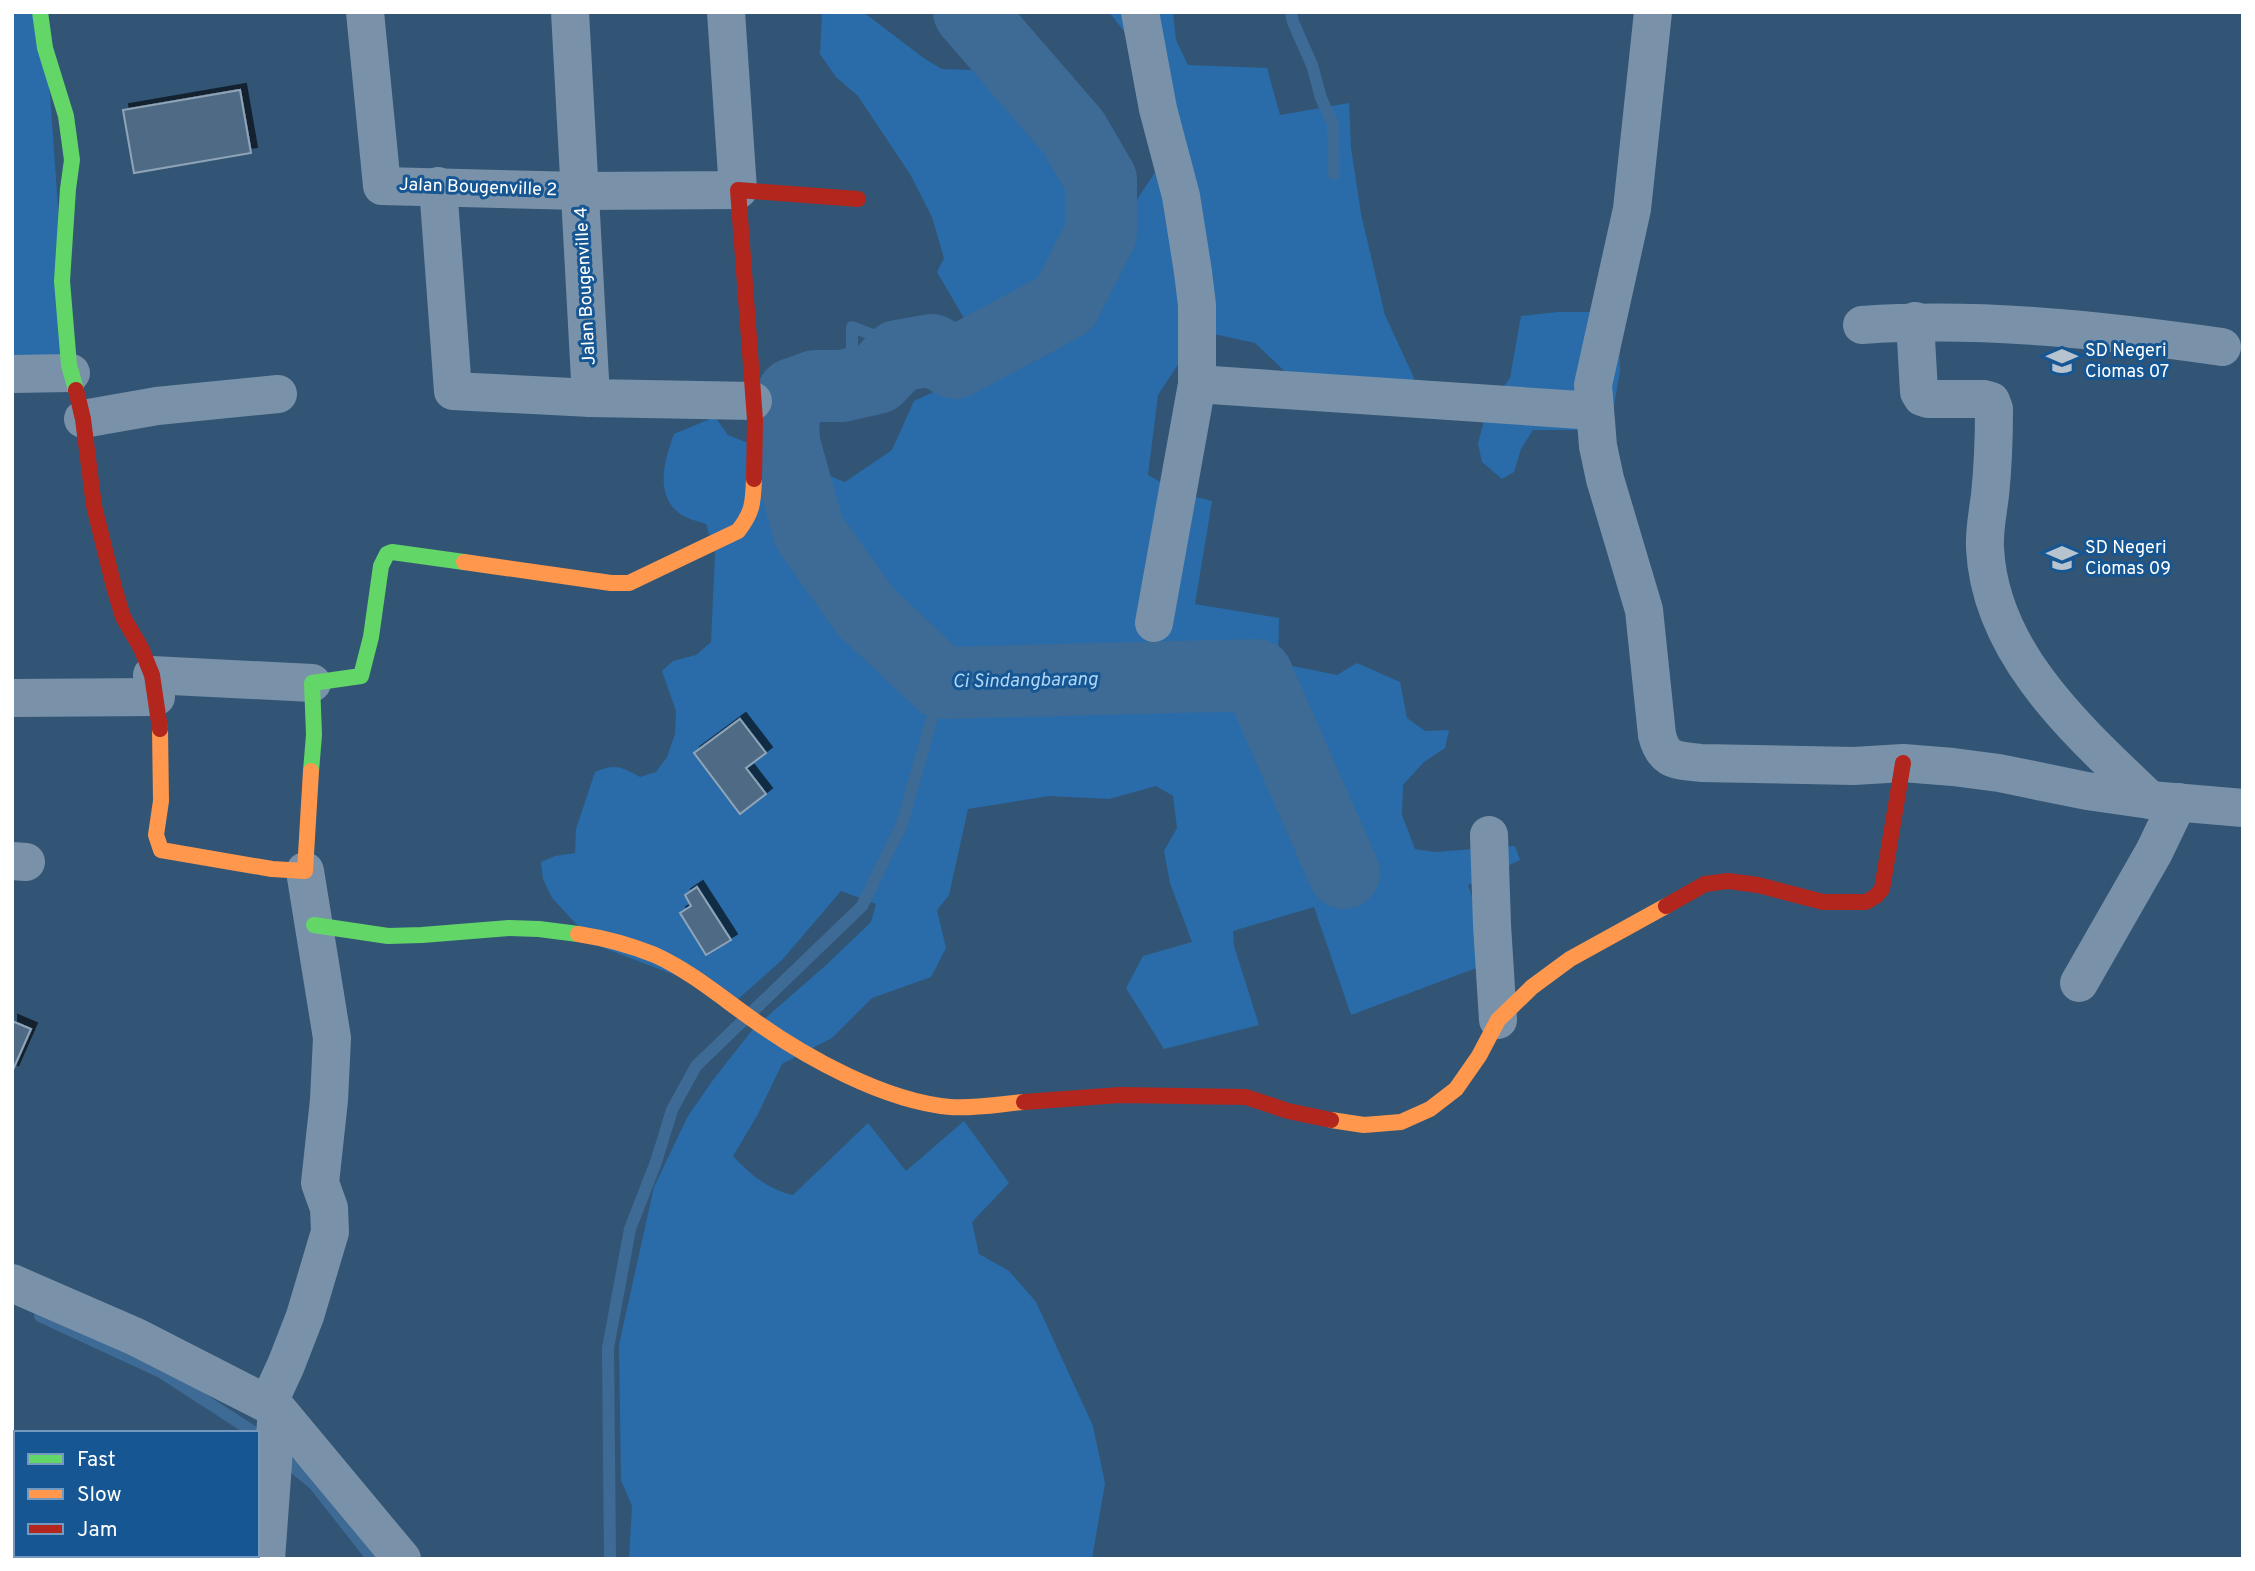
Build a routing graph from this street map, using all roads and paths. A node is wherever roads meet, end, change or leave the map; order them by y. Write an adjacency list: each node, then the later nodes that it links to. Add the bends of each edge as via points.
1 (40, 12): 14 (street, via 72,160 62,281)
2 (365, 12): 7 (street, Jalan Bougenville 2, via 382,186)
3 (570, 12): 9 (street, Jalan Bougenville 4)
4 (726, 12): 8 (street)
5 (1140, 12): 16 (street, via 1193,272)
6 (1653, 12): 20 (street, via 1632,209 1593,385)
7 (438, 186): 9 (street, Jalan Bougenville 2); 18 (street, via 453,391)
8 (738, 190): 9 (street, Jalan Bougenville 2); 10 (street); 19 (street)
9 (581, 191): 18 (street, Jalan Bougenville 4)
10 (859, 199)
11 (1915, 321): 12 (street); 13 (street, via 2132,334); 27 (street, via 1923,397 1984,399 1991,401 1994,409 1987,577 2011,643 2064,714)
12 (1862, 325)
13 (2222, 347)
14 (71, 373): 15 (street); 21 (street)
15 (12, 374)
16 (1196, 384): 20 (street); 22 (street)
17 (278, 394): 21 (street)
18 (591, 398): 19 (street)
19 (753, 401): 23 (street, via 753,503 738,531 629,583 393,552 381,566 372,637 361,677)
20 (1595, 411): 26 (street, via 1605,479 1644,610 1661,751 1682,761 1701,763)
21 (83, 419): 24 (street, via 94,506 114,587)
22 (1154, 623)
23 (312, 683): 24 (street); 30 (street, via 314,735)
24 (154, 686): 25 (street); 30 (street, via 160,722 161,801 156,835 161,850)
25 (12, 698)
26 (1903, 763): 27 (street, via 1999,773); 33 (street, via 1882,888 1876,896 1866,902 1823,902 1758,885 1705,884 1570,959 1532,987)
27 (2164, 801): 28 (street); 32 (street, via 2154,852)
28 (2243, 808)
29 (1489, 835): 33 (street)
30 (305, 871): 31 (street)
31 (314, 925): 33 (street, via 388,936 525,928 635,948 696,976 792,1046 901,1097 951,1107 1120,1095 1246,1097 1330,1120 1364,1125 1401,1122 1430,1109 1456,1089); 35 (street, via 332,1038 320,1183 330,1208 330,1232)
32 (2079, 983)
33 (1499, 1020)
34 (12, 1283): 35 (street, via 136,1338)
35 (274, 1414): 36 (street); 37 (street)
36 (266, 1559)
37 (402, 1559)

